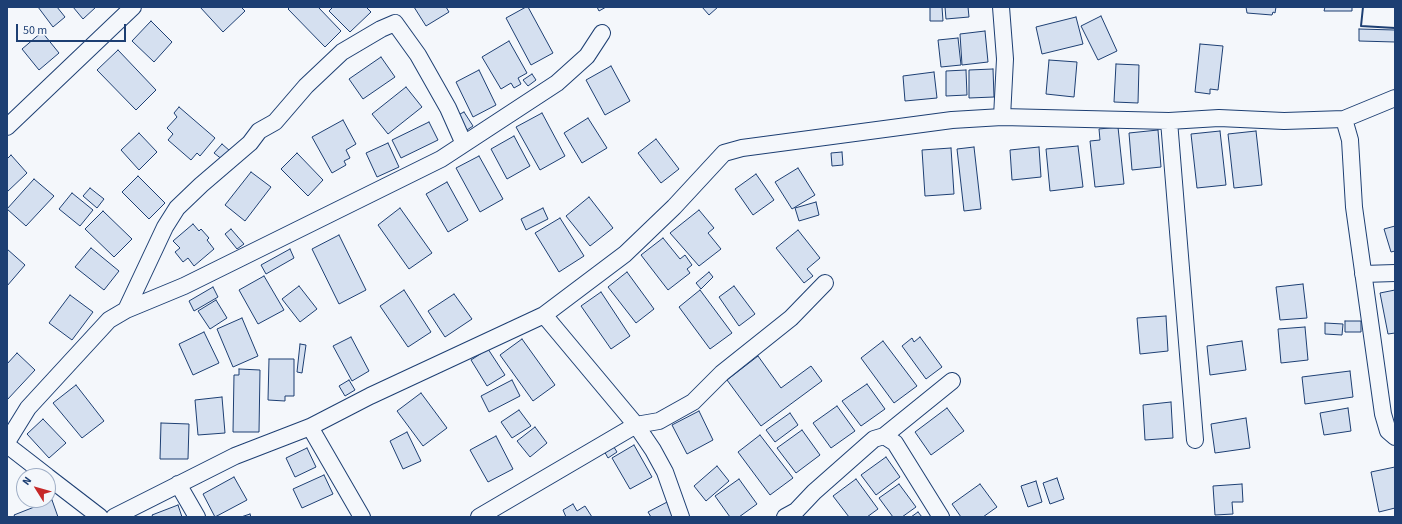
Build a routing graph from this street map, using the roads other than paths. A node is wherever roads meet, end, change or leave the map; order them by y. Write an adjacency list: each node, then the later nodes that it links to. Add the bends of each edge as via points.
1 (133, 7): 8 (street)
2 (1001, 7): 5 (street, via 1005,59)
3 (602, 34): 9 (street, via 587,56 557,84)
4 (1395, 98): 6 (street)
5 (1002, 116): 7 (street); 14 (street, via 952,120 742,148 724,153 674,207 625,254)
6 (1344, 119): 7 (street, via 1284,121 1219,118); 11 (street, via 1350,140 1354,207)
7 (1169, 121): 20 (street)
8 (7, 127)
9 (464, 144): 13 (street, via 441,159 345,208 184,286); 13 (street, via 448,108 418,55 395,24 381,29 342,52 306,86 275,122 259,131 250,143 177,208 165,227)
10 (1395, 273): 11 (street)
11 (1363, 274): 19 (street, via 1383,414 1388,431)
12 (825, 283): 16 (street, via 791,318 722,373 693,402 659,420)
13 (126, 310): 21 (street, via 109,320 28,408)
14 (544, 315): 16 (street); 17 (street, via 370,396)
15 (952, 381): 18 (street)
16 (636, 425): 29 (street); 30 (street, via 665,472)
17 (310, 427): 24 (street, via 235,456); 28 (street)
18 (884, 436): 31 (street, via 874,439 796,511); 32 (street, via 895,443)
19 (1395, 437)
20 (1195, 440)
21 (7, 443): 22 (street)
22 (38, 468)
23 (56, 482): 25 (street)
24 (178, 484): 26 (street); 27 (street)
25 (100, 517)
26 (114, 517)
27 (197, 517)
28 (362, 517)
29 (479, 517)
30 (681, 517)
31 (786, 517)
32 (941, 517)

